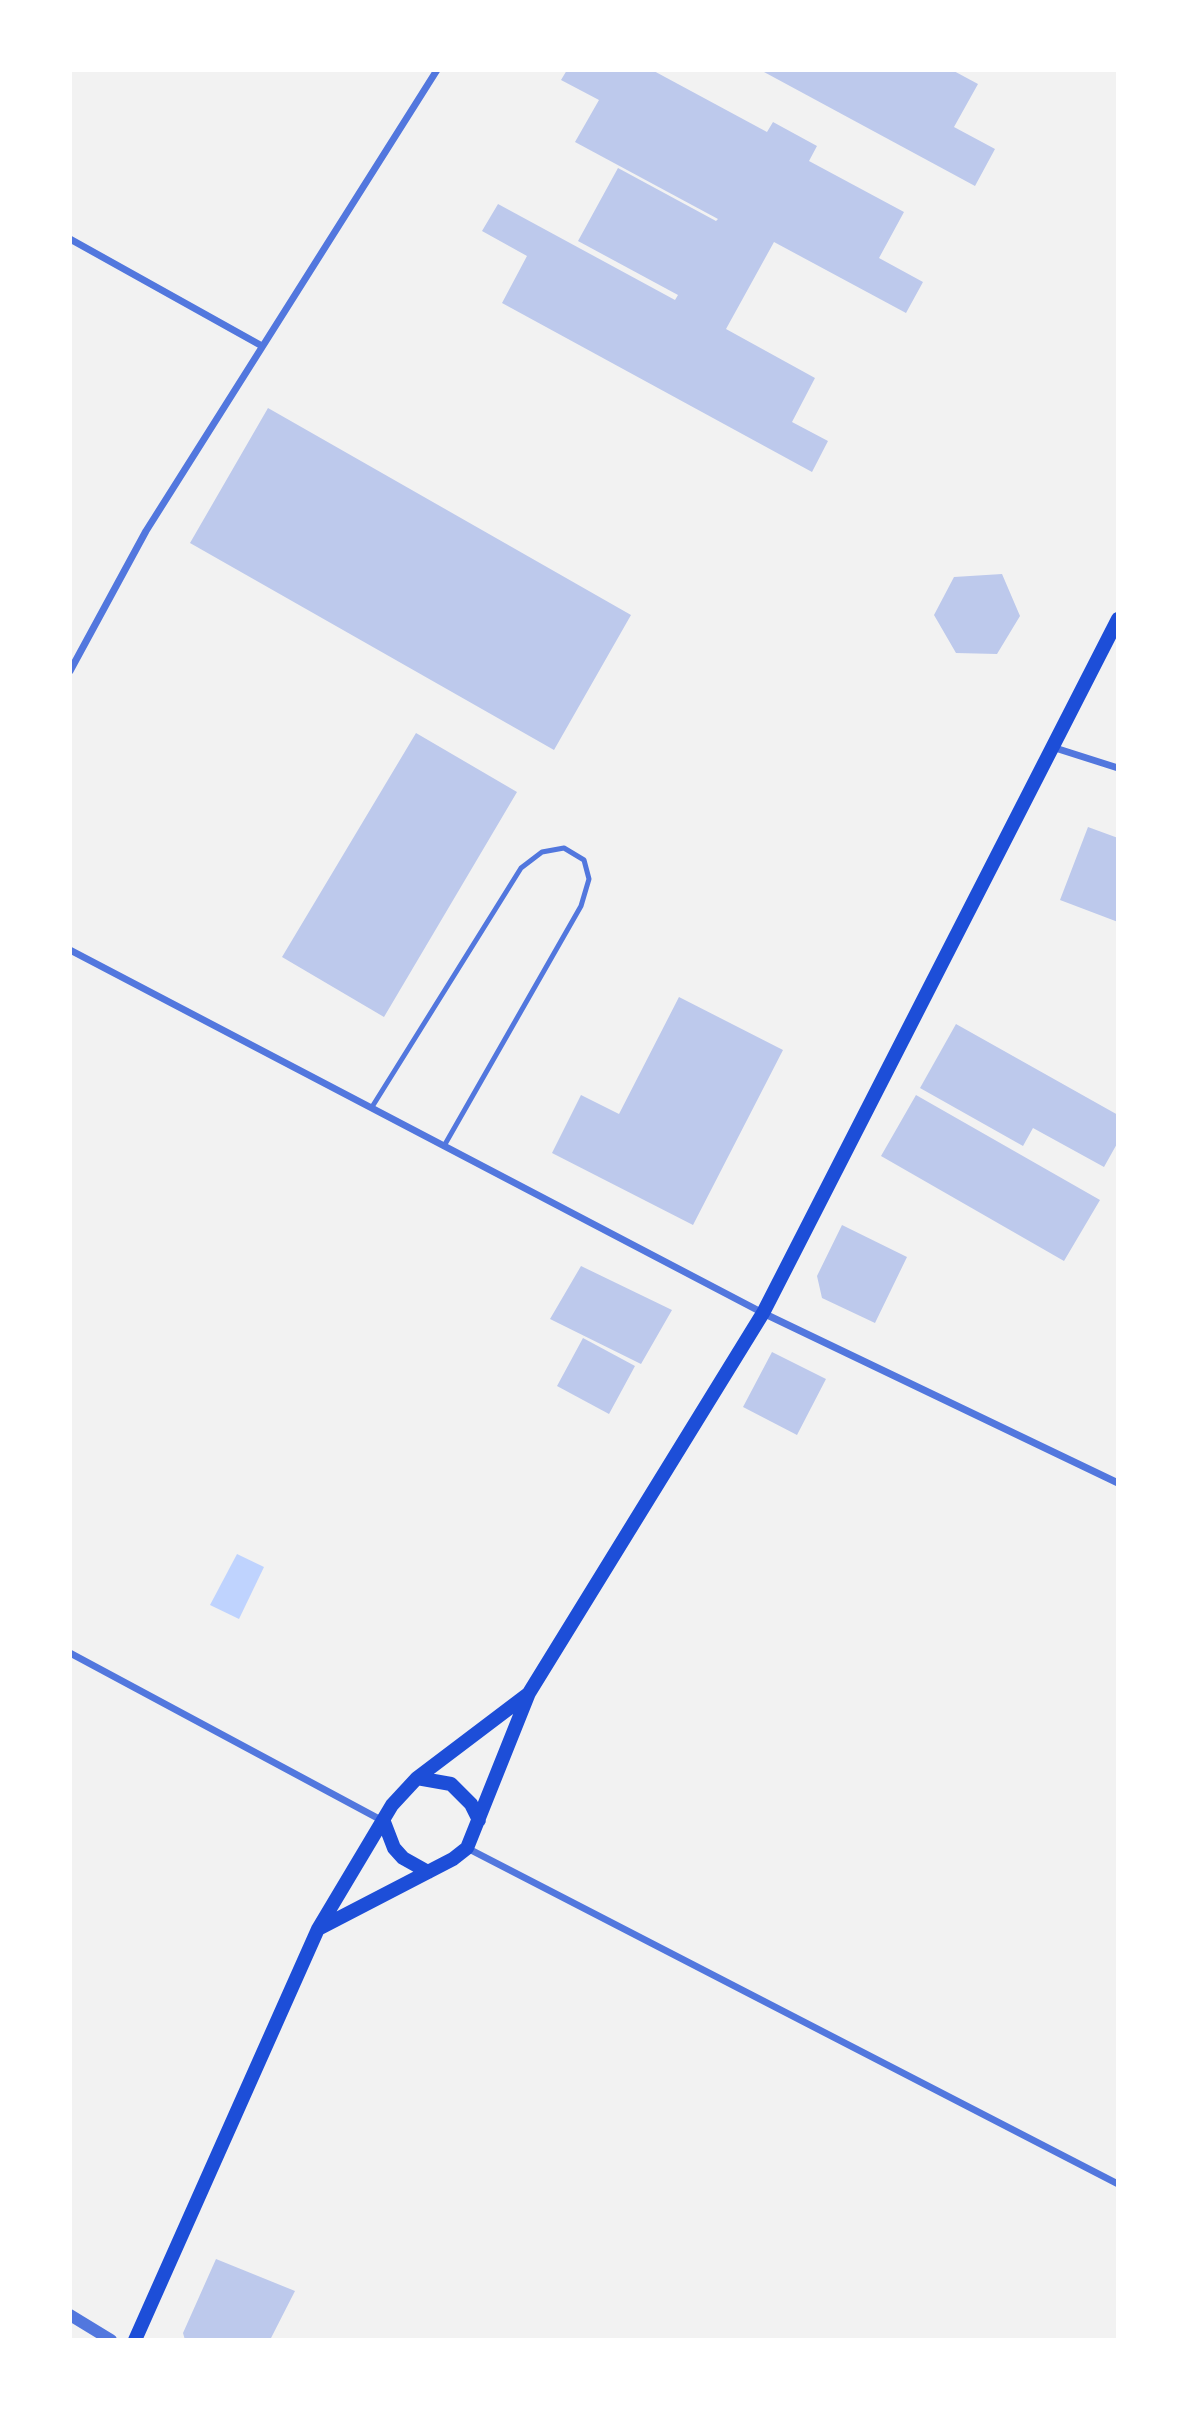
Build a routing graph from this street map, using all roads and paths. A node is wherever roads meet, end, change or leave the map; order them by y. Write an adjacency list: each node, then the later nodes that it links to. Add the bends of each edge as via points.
1 (437, 70): 3 (street)
2 (70, 239): 3 (street)
3 (262, 346): 5 (street, via 146,531)
4 (1118, 619): 6 (main road)
5 (70, 671)
6 (1051, 747): 7 (street); 11 (main road)
7 (1118, 768)
8 (70, 950): 9 (street)
9 (372, 1107): 10 (street); 10 (lane, via 521,868 542,852 564,848 584,860 589,879 581,906)
10 (444, 1146): 11 (street)
11 (764, 1313): 12 (street); 14 (main road)
12 (1118, 1483)
13 (70, 1653): 17 (street)
14 (529, 1693): 15 (main road); 16 (main road)
15 (417, 1778): 16 (main road, via 451,1784 471,1804); 17 (main road, via 400,1794)
16 (479, 1820): 18 (main road)
17 (384, 1822): 19 (main road, via 402,1858); 20 (main road)
18 (467, 1848): 19 (main road); 21 (street)
19 (428, 1872): 20 (main road)
20 (318, 1928): 24 (main road)
21 (1118, 2184)
22 (70, 2315): 23 (street)
23 (111, 2340)
24 (135, 2340)

